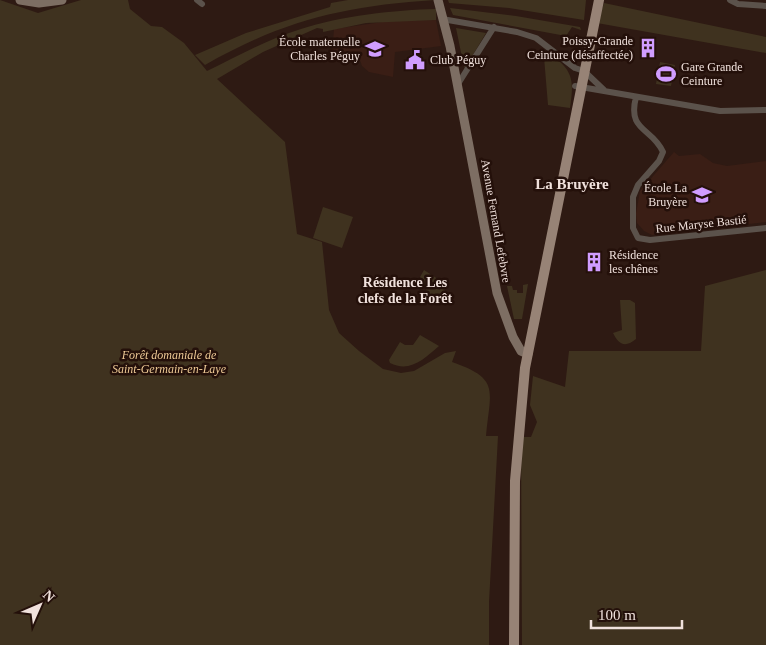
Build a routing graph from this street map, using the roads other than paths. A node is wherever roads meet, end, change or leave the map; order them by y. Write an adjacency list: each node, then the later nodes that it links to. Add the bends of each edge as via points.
1 (20, 0): 2 (street, via 39,3)
2 (62, 0)
3 (438, 0): 9 (street, Avenue Fernand Lefebvre)
4 (444, 0): 9 (street, Avenue Fernand Lefebvre)
5 (592, 0): 11 (main road)
6 (599, 0): 11 (main road)
7 (731, 1): 8 (street)
8 (766, 6)
9 (445, 19): 10 (street); 12 (street, Avenue Fernand Lefebvre)
10 (494, 28): 11 (street, via 536,38); 12 (street)
11 (580, 79): 13 (street); 13 (street); 15 (main road); 18 (main road)
12 (458, 84): 18 (street, Avenue Fernand Lefebvre, via 497,293 505,321)
13 (595, 88): 14 (street); 15 (street)
14 (636, 96): 16 (street, via 720,111); 17 (street, Rue Maryse Bastié, via 634,115 639,127 660,146 662,152 633,197 633,228 638,238 650,240)
15 (577, 108): 18 (main road)
16 (766, 110)
17 (766, 228)
18 (525, 350): 19 (main road, via 514,414 510,480); 20 (main road, via 515,480)
19 (509, 645)
20 (514, 645)

